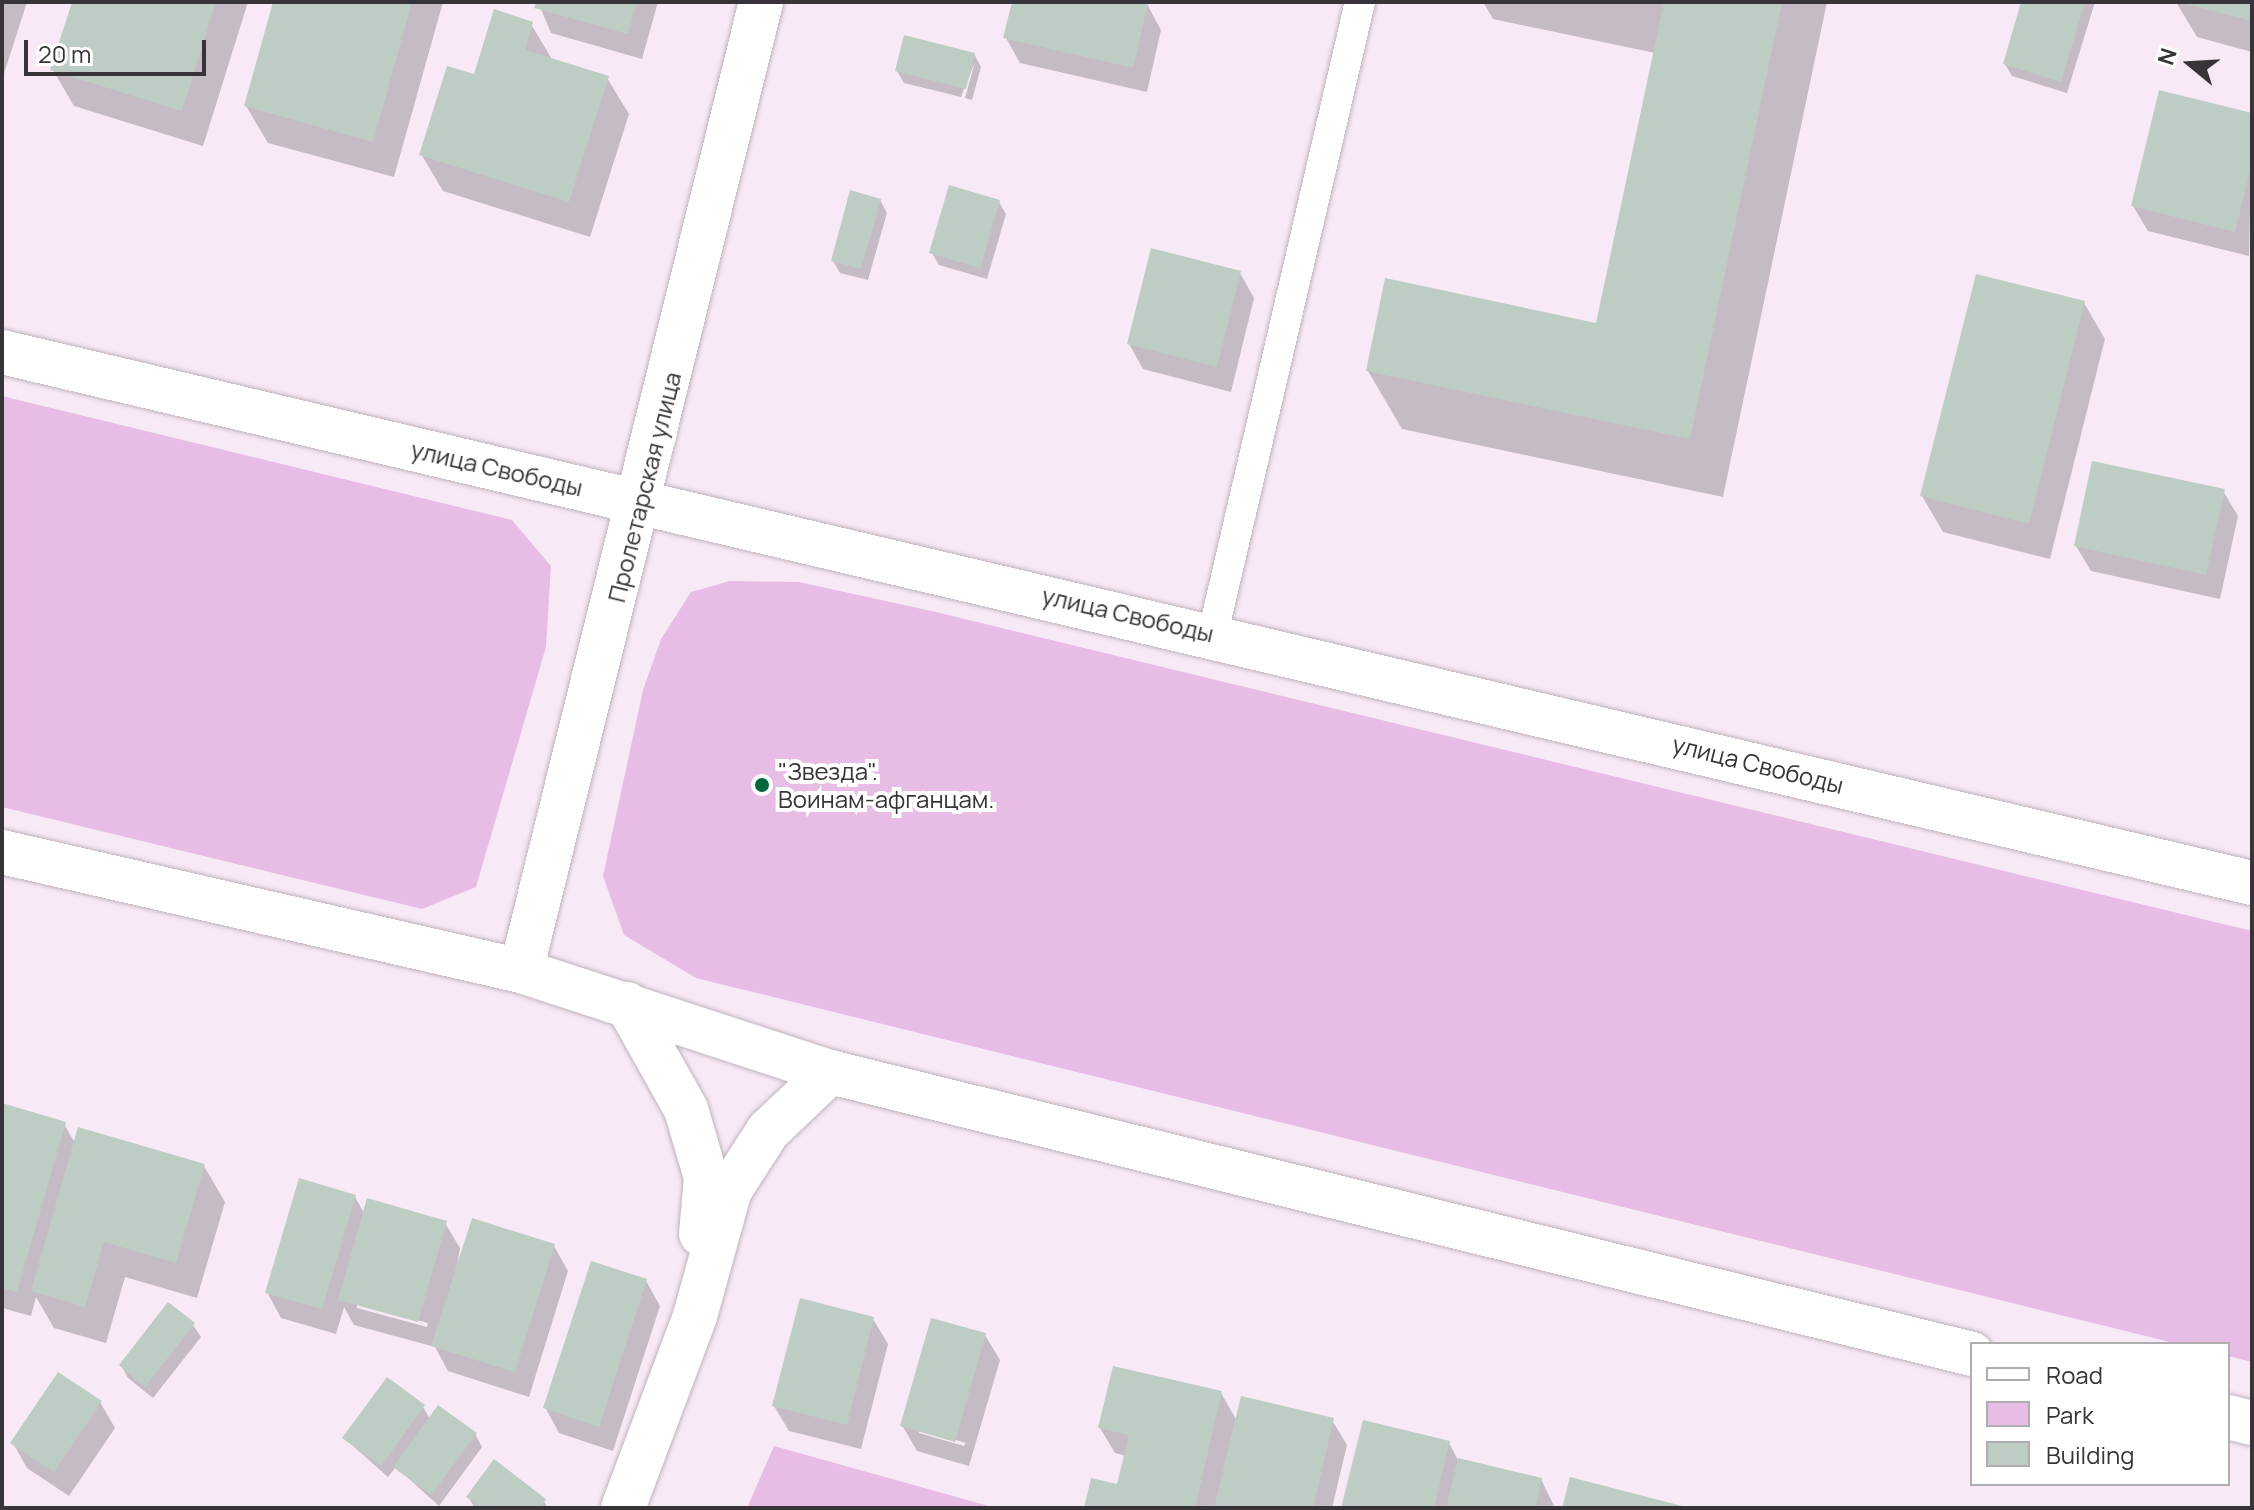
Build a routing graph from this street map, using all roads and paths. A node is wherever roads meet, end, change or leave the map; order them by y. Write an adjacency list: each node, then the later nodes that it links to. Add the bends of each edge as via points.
1 (761, 2): 4 (main road, Пролетарская улица)
2 (1360, 2): 5 (lane)
3 (2, 352): 4 (main road, улица Свободы)
4 (641, 502): 5 (main road, улица Свободы); 8 (main road, Пролетарская улица)
5 (1213, 633): 7 (main road, улица Свободы)
6 (2, 852): 8 (main road)
7 (2252, 883)
8 (521, 971): 9 (main road)
9 (627, 1004): 10 (main road); 11 (main road, via 686,1109 706,1178)
10 (830, 1072): 11 (main road, via 768,1131 730,1190); 12 (main road)
11 (695, 1316): 15 (main road)
12 (1970, 1354)
13 (2230, 1418): 14 (main road)
14 (2252, 1423)
15 (623, 1508)

